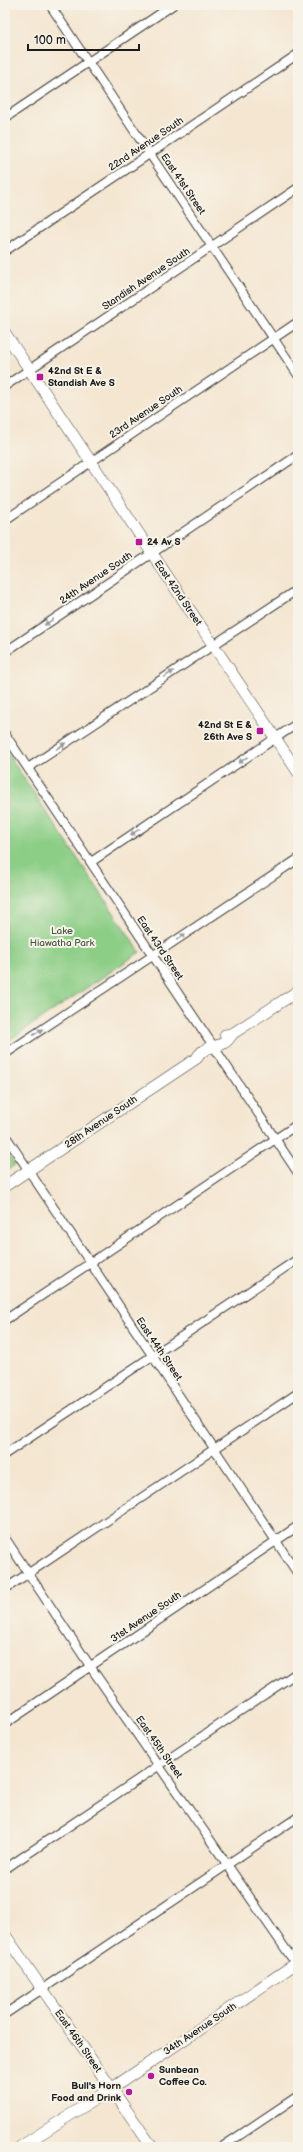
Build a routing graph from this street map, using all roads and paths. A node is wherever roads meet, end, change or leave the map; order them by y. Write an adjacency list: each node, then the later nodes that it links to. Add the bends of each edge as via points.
1 (50, 5): 4 (street, East 41st Street)
2 (173, 5): 4 (street)
3 (298, 54): 6 (street, 22nd Avenue South)
4 (89, 62): 5 (street); 6 (street, East 41st Street)
5 (5, 118)
6 (150, 154): 8 (street, East 41st Street); 9 (street, 22nd Avenue South)
7 (298, 188): 8 (street, Standish Avenue South)
8 (212, 246): 12 (street, East 41st Street); 13 (street, Standish Avenue South)
9 (5, 251)
10 (298, 322): 12 (street, 23rd Avenue South)
11 (5, 333): 13 (street, East 42nd Street)
12 (274, 338): 14 (street, East 41st Street); 17 (street, 23rd Avenue South)
13 (30, 369): 15 (street, Standish Avenue South); 17 (street, East 42nd Street)
14 (298, 375)
15 (5, 386)
16 (298, 455): 19 (street, 24th Avenue South)
17 (90, 462): 18 (street, 23rd Avenue South); 19 (street, East 42nd Street)
18 (5, 520)
19 (151, 553): 21 (street, East 42nd Street); 22 (street, 24th Avenue South, one-way to 22)
20 (298, 589): 21 (street)
21 (214, 645): 25 (street, East 42nd Street); 26 (street, one-way to 21)
22 (5, 652)
23 (298, 724): 25 (street)
24 (5, 734): 26 (street, East 43rd Street)
25 (275, 739): 27 (street, East 42nd Street); 29 (street, one-way to 29)
26 (28, 768): 29 (street, East 43rd Street)
27 (298, 772)
28 (298, 859): 30 (street, one-way to 28)
29 (91, 862): 30 (street, East 43rd Street)
30 (154, 956): 32 (street, East 43rd Street); 33 (street, one-way to 30)
31 (298, 991): 32 (street, 28th Avenue South, via 232,1034 224,1044)
32 (214, 1046): 36 (street, East 43rd Street); 37 (street, 28th Avenue South)
33 (5, 1054)
34 (298, 1124): 36 (street)
35 (5, 1135): 37 (street, East 44th Street)
36 (276, 1139): 38 (street, East 43rd Street); 41 (street)
37 (28, 1170): 39 (street, 28th Avenue South); 41 (street, East 44th Street)
38 (298, 1173)
39 (5, 1186)
40 (298, 1259): 43 (street)
41 (90, 1263): 42 (street); 43 (street, East 44th Street)
42 (5, 1320)
43 (152, 1356): 45 (street, East 44th Street); 46 (street)
44 (298, 1393): 45 (street)
45 (214, 1449): 49 (street, East 44th Street); 50 (street)
46 (5, 1454)
47 (298, 1526): 49 (street, 31st Avenue South)
48 (5, 1538): 50 (street, East 45th Street)
49 (276, 1541): 51 (street, East 44th Street); 53 (street, 31st Avenue South)
50 (28, 1574): 52 (street); 53 (street, East 45th Street)
51 (298, 1574)
52 (5, 1589)
53 (91, 1667): 55 (street, 31st Avenue South); 56 (street, East 45th Street)
54 (298, 1672): 56 (street)
55 (5, 1724)
56 (159, 1765): 58 (street, East 45th Street); 59 (street)
57 (298, 1817): 58 (street)
58 (228, 1865): 61 (street, East 45th Street); 62 (street)
59 (5, 1869)
60 (5, 1935): 62 (street, East 46th Street)
61 (297, 1964): 64 (street, 34th Avenue South)
62 (42, 1989): 63 (street); 64 (street, East 46th Street)
63 (5, 2014)
64 (111, 2089): 66 (street, 34th Avenue South); 67 (street, East 46th Street)
65 (298, 2096): 68 (street)
66 (20, 2147)
67 (152, 2147)
68 (222, 2147)

